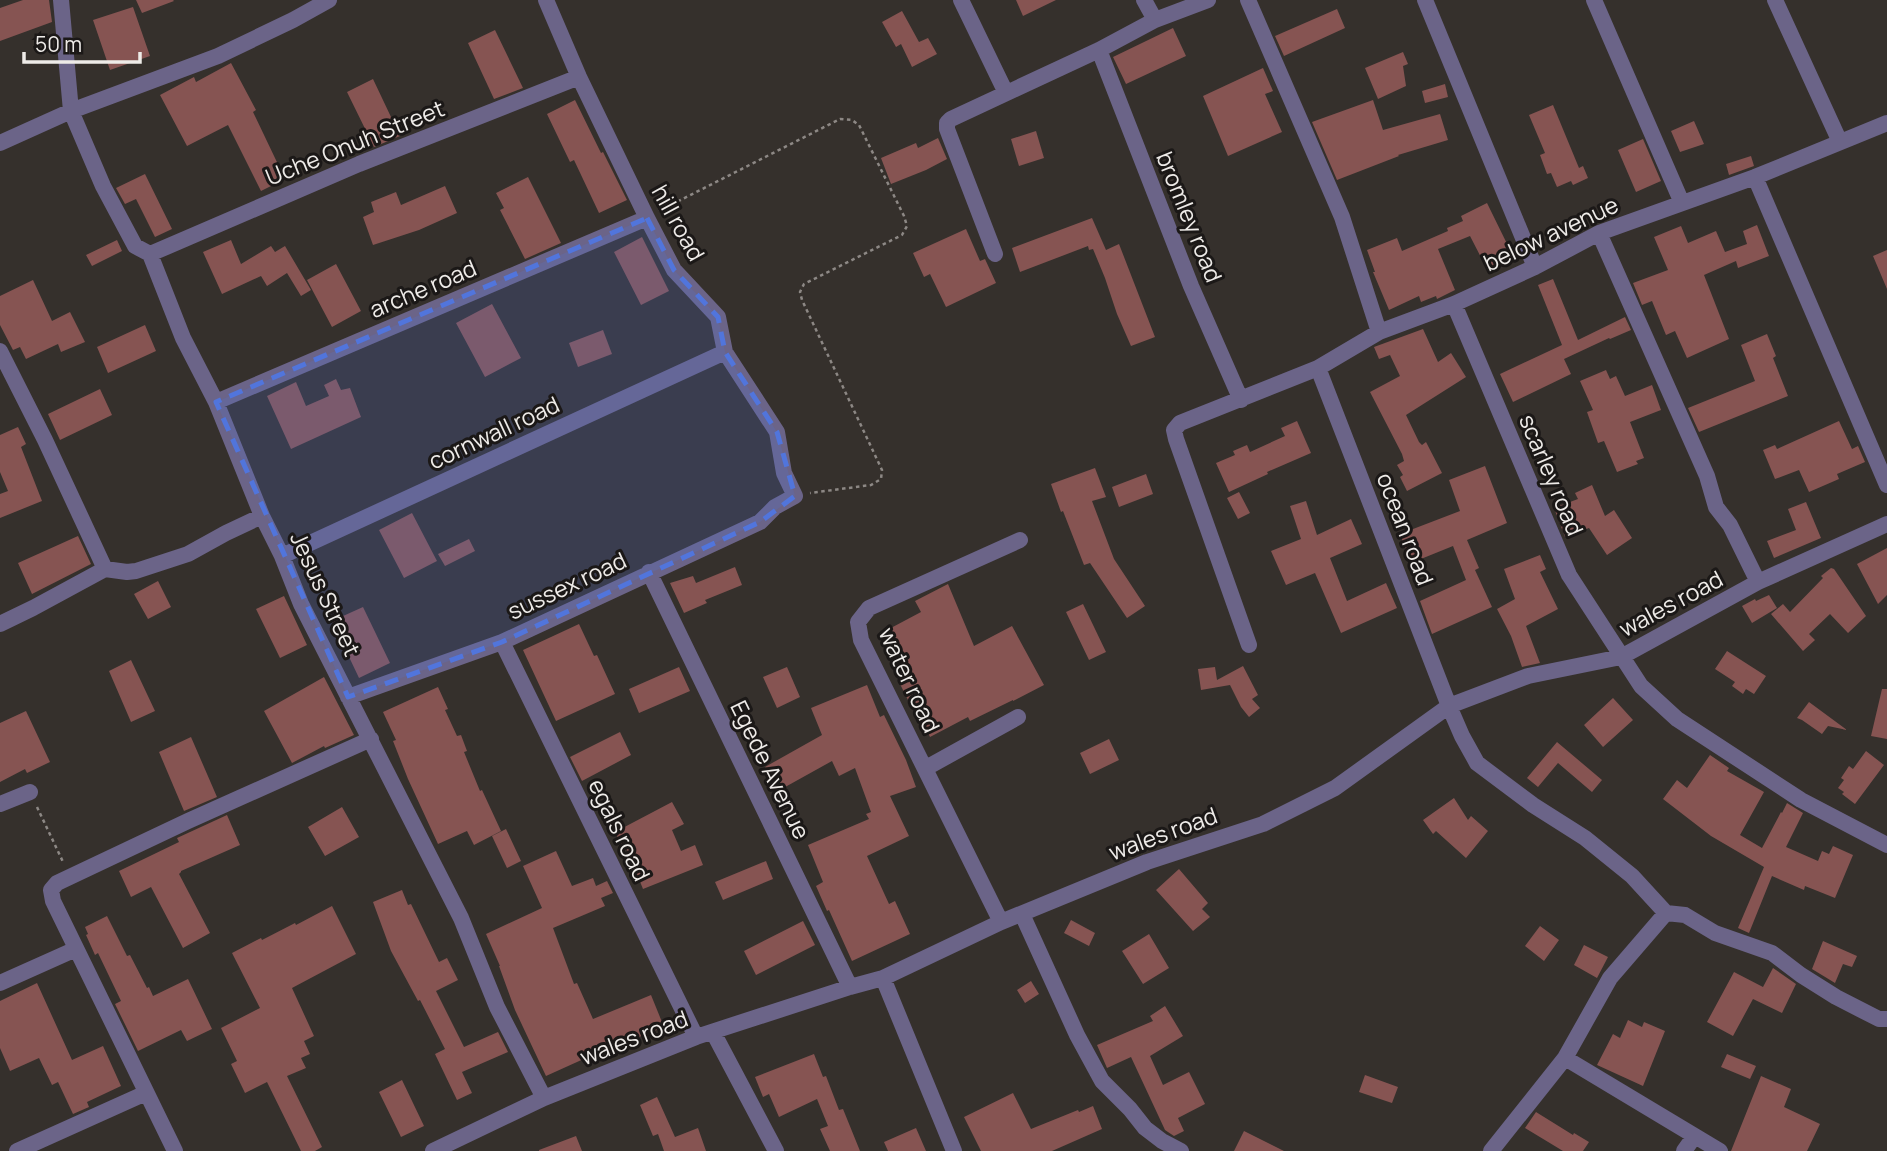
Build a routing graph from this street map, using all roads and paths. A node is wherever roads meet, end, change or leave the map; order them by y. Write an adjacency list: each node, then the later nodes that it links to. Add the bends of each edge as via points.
1 (61, 0): 15 (street, Jesus Street)
2 (329, 0): 15 (street, via 218,56)
3 (546, 0): 13 (street, hill road)
4 (961, 0): 14 (street)
5 (1144, 0): 11 (street)
6 (1208, 0): 11 (street)
7 (1248, 0): 27 (street, via 1342,217)
8 (1425, 0): 25 (street)
9 (1594, 0): 20 (street)
10 (1775, 0): 17 (street)
11 (1155, 20): 12 (street)
12 (1099, 50): 14 (street); 31 (street, bromley road)
13 (579, 77): 21 (street, hill road); 23 (street, Uche Onuh Street)
14 (1006, 93): 24 (street, via 947,123)
15 (71, 111): 18 (street); 23 (street, Jesus Street, via 135,246)
16 (1887, 123): 17 (street, below avenue)
17 (1840, 142): 19 (street, below avenue)
18 (0, 143)
19 (1755, 177): 20 (street, below avenue); 33 (street)
20 (1682, 204): 22 (street, below avenue)
21 (647, 218): 29 (street, hill road, via 674,270 718,317); 32 (street, arche road); 34 (path, via 840,119 859,125 907,226 902,235 804,284 800,292 882,470 881,479 871,485)
22 (1599, 233): 25 (street, below avenue); 41 (street, via 1707,476 1716,508 1730,524)
23 (150, 254): 32 (street, Jesus Street, via 183,338)
24 (995, 254)
25 (1535, 267): 26 (street, below avenue)
26 (1454, 304): 27 (street, below avenue); 45 (street, scarley road, via 1569,575)
27 (1379, 332): 30 (street, below avenue)
28 (0, 351): 39 (street)
29 (724, 352): 34 (street, hill road, via 777,432 785,473); 38 (street, cornwall road)
30 (1318, 368): 31 (street, below avenue); 47 (street, ocean road)
31 (1241, 400): 44 (street, below avenue, via 1180,423 1174,430)
32 (216, 402): 35 (street, Jesus Street)
33 (1887, 485)
34 (796, 496): 40 (street, sussex road, via 760,522)
35 (262, 516): 38 (street, Jesus Street); 39 (street, via 188,554 136,571)
36 (1887, 524): 41 (street, wales road)
37 (1020, 540): 50 (street, water road, via 869,608 858,622 861,640)
38 (282, 556): 46 (street, Jesus Street)
39 (104, 569): 42 (street)
40 (649, 572): 43 (street, sussex road); 61 (street, Egede Avenue)
41 (1758, 582): 45 (street, wales road)
42 (0, 624)
43 (502, 642): 46 (street, sussex road); 64 (street, egals road)
44 (1250, 645)
45 (1621, 657): 47 (street, wales road, via 1528,676); 53 (street, scarley road, via 1641,686 1677,719 1801,800)
46 (348, 697): 49 (street, Jesus Street)
47 (1449, 706): 55 (street, ocean road, via 1477,763 1585,838 1632,876); 56 (street, wales road, via 1335,788 1263,824 1147,862)
48 (1018, 717): 50 (street)
49 (371, 739): 54 (street); 67 (street, Jesus Street)
50 (926, 768): 57 (street, water road)
51 (30, 792): 52 (street); 54 (path)
52 (0, 804)
53 (1887, 845)
54 (63, 880): 58 (street, via 51,890 53,901)
55 (1666, 913): 62 (street, via 1685,915 1714,933 1772,953 1836,997); 65 (street, via 1610,978)
56 (1022, 914): 57 (street, wales road); 74 (street, via 1102,1081 1145,1128)
57 (1001, 922): 59 (street, wales road)
58 (76, 949): 60 (street); 66 (street)
59 (883, 978): 61 (street, wales road); 73 (street)
60 (0, 983)
61 (850, 987): 63 (street, wales road)
62 (1887, 1018)
63 (713, 1032): 64 (street, wales road); 72 (street)
64 (696, 1037): 67 (street, wales road)
65 (1565, 1058): 68 (street); 75 (street)
66 (146, 1093): 69 (street); 70 (street)
67 (544, 1098): 71 (street, wales road)
68 (1694, 1137): 76 (street); 77 (street)
69 (17, 1151)
70 (175, 1151)
71 (433, 1151)
72 (776, 1151)
73 (954, 1151)
74 (1181, 1151)
75 (1491, 1151)
76 (1684, 1151)
77 (1720, 1151)

